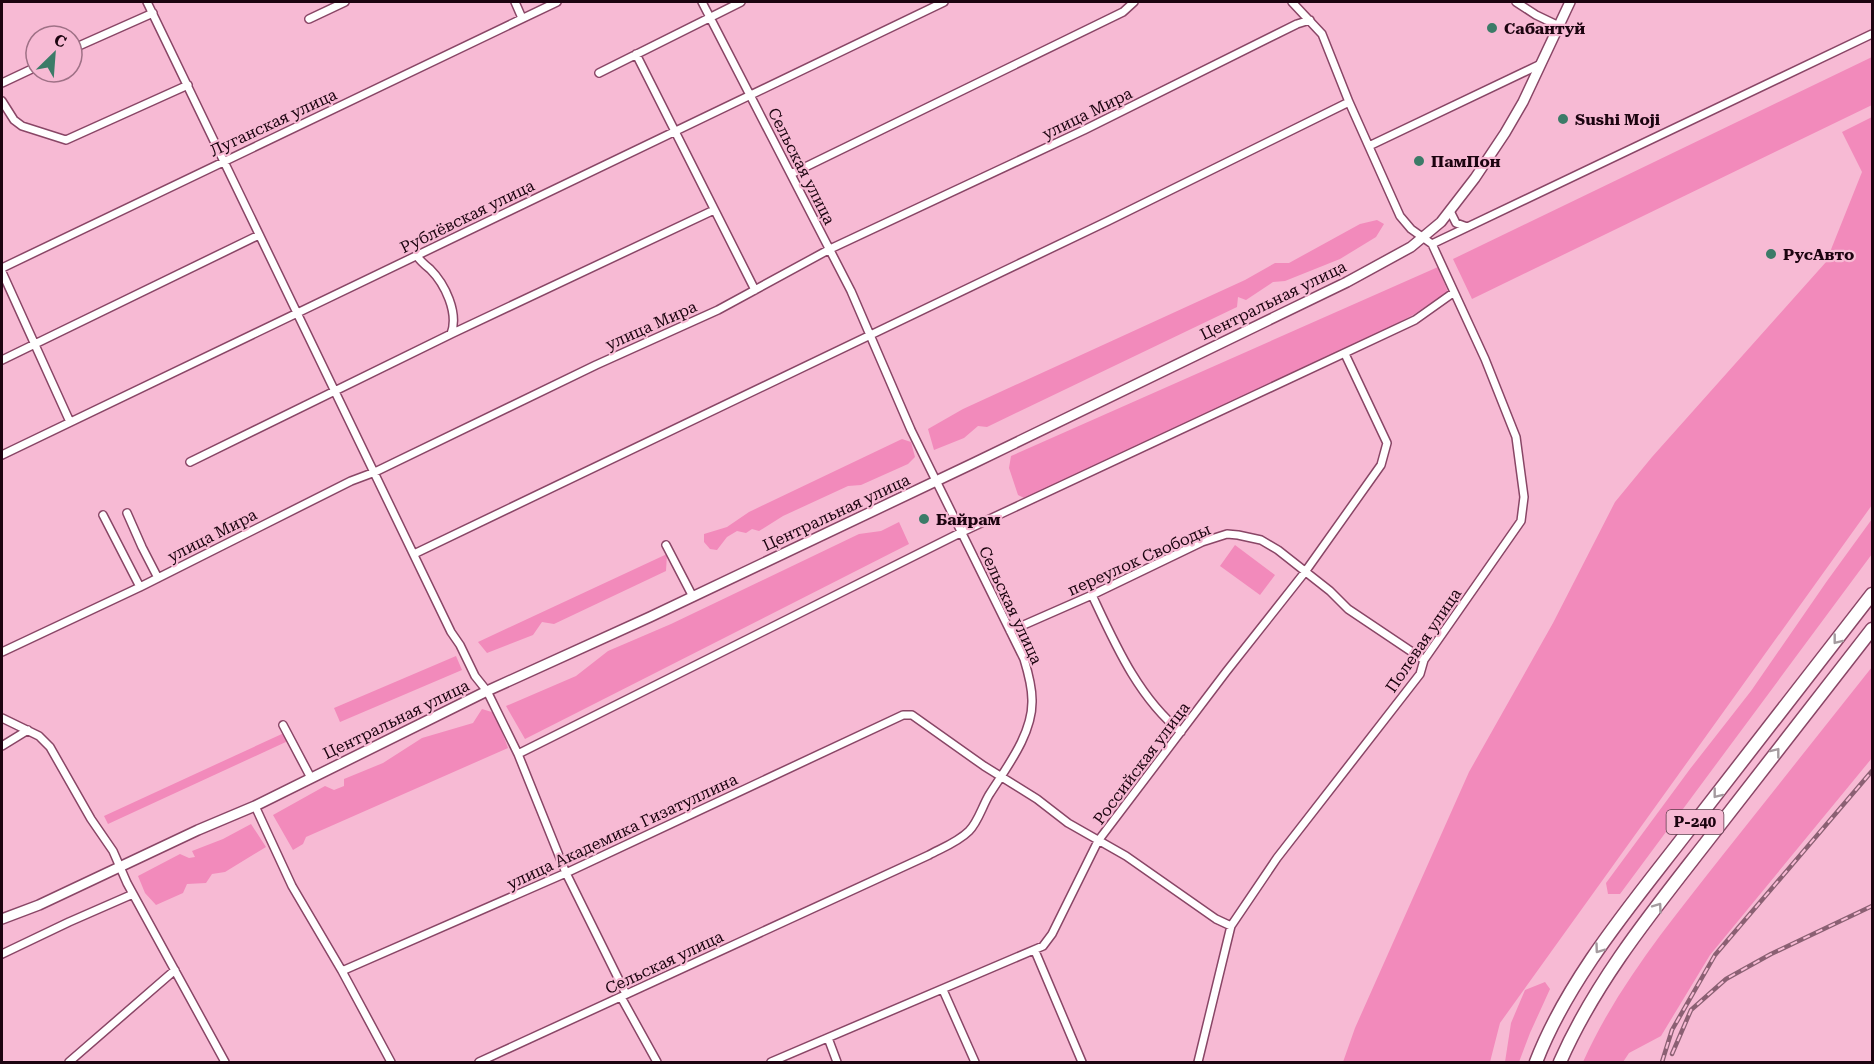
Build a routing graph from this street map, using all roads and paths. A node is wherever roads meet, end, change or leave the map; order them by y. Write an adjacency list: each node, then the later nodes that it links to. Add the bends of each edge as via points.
1 (147, 2): 12 (street)
2 (345, 2): 15 (street)
3 (515, 2): 14 (street)
4 (557, 2): 14 (street, Луганская улица)
5 (702, 2): 13 (street, Сельская улица)
6 (741, 2): 13 (street)
7 (945, 2): 26 (street, Рублёвская улица)
8 (1134, 2): 32 (street, via 1124,12)
9 (1292, 2): 16 (street)
10 (1516, 2): 17 (street)
11 (1570, 2): 17 (street, Центральная улица)
12 (153, 13): 19 (street); 25 (street)
13 (710, 16): 20 (street); 26 (street, Сельская улица)
14 (522, 18): 31 (street, Луганская улица)
15 (309, 19)
16 (1310, 20): 28 (street, via 1322,34); 38 (street, улица Мира)
17 (1559, 26): 21 (street, Центральная улица)
18 (1872, 34): 35 (street)
19 (84, 44)
20 (636, 54): 23 (street); 29 (street)
21 (1541, 64): 30 (street); 34 (street, Центральная улица, via 1505,133)
22 (24, 73): 24 (street)
23 (599, 73)
24 (2, 83)
25 (188, 85): 27 (street, via 66,140 22,126); 31 (street)
26 (749, 94): 29 (street, Рублёвская улица); 32 (street, Сельская улица)
27 (2, 101)
28 (1349, 102): 30 (street); 45 (street)
29 (673, 131): 33 (street); 39 (street, Рублёвская улица)
30 (1369, 146): 37 (street, via 1400,216)
31 (223, 161): 36 (street); 40 (street, Луганская улица)
32 (790, 174): 38 (street, Сельская улица)
33 (714, 210): 42 (street); 46 (street)
34 (1450, 211): 35 (street, via 1456,223); 37 (street, Центральная улица)
35 (1467, 227): 37 (street)
36 (259, 235): 44 (street); 47 (street)
37 (1428, 241): 43 (street, Полевая улица); 55 (street, Центральная улица)
38 (830, 249): 42 (street, улица Мира); 45 (street, Сельская улица)
39 (417, 256): 44 (street, Рублёвская улица); 46 (street, via 449,299 454,327)
40 (2, 268)
41 (2, 272): 47 (street)
42 (755, 290): 54 (street, улица Мира)
43 (1453, 293): 48 (street, via 1415,320); 70 (street, Полевая улица, via 1516,437 1524,497 1521,521)
44 (297, 314): 50 (street); 51 (street, Рублёвская улица)
45 (871, 333): 55 (street, Сельская улица, via 911,430); 60 (street)
46 (451, 334): 50 (street)
47 (34, 344): 49 (street); 51 (street)
48 (1345, 354): 58 (street); 61 (street, Российская улица, via 1387,443 1382,465)
49 (2, 360)
50 (335, 392): 53 (street); 54 (street)
51 (70, 422): 52 (street, Рублёвская улица)
52 (2, 454)
53 (190, 462)
54 (375, 472): 60 (street); 62 (street, улица Мира)
55 (938, 481): 58 (street, Сельская улица); 66 (street, Центральная улица)
56 (127, 513): 62 (street)
57 (103, 515): 63 (street)
58 (962, 532): 68 (street, Сельская улица); 77 (street)
59 (666, 545): 66 (street)
60 (414, 554): 71 (street, via 474,676)
61 (1305, 572): 65 (street, переулок Свободы, via 1261,540 1227,534 1202,542); 70 (street, переулок Свободы, via 1348,609); 75 (street, Российская улица)
62 (158, 578): 63 (street, улица Мира)
63 (140, 587): 69 (street, улица Мира)
64 (1872, 592): 104 (highway, Р-240, one-way to 104, via 1596,954 1561,1009)
65 (1092, 595): 68 (street, переулок Свободы); 75 (street, via 1137,682)
66 (693, 597): 71 (street, Центральная улица)
67 (1872, 628): 105 (highway, Р-240, one-way to 67, via 1581,1017 1614,966)
68 (1010, 631): 78 (street, Сельская улица, via 1026,669 1032,701 1023,736)
69 (2, 652)
70 (1424, 660): 86 (street, Полевая улица, via 1420,674 1276,858)
71 (487, 691): 77 (street); 79 (street, Центральная улица)
72 (2, 718): 74 (street)
73 (283, 724): 79 (street)
74 (28, 730): 76 (street); 82 (street, via 50,747)
75 (1181, 732): 81 (street, Российская улица)
76 (2, 746)
77 (518, 754): 83 (street)
78 (1001, 775): 81 (street); 83 (street, улица Академика Гизатуллина, via 912,715 903,715); 92 (street, Сельская улица, via 972,828 962,837)
79 (311, 778): 80 (street, Центральная улица)
80 (255, 806): 82 (street, Центральная улица); 90 (street, via 292,886)
81 (1098, 841): 86 (street, via 1126,855); 87 (street, Российская улица, via 1052,934)
82 (120, 867): 84 (street); 85 (street, Центральная улица)
83 (566, 873): 90 (street, улица Академика Гизатуллина); 92 (street)
84 (133, 894): 88 (street); 89 (street)
85 (2, 919)
86 (1231, 926): 103 (street, Полевая улица)
87 (1035, 951): 91 (street, Российская улица); 102 (street)
88 (2, 954)
89 (175, 970): 94 (street); 95 (street)
90 (342, 971): 96 (street)
91 (943, 990): 93 (street, Российская улица); 101 (street)
92 (624, 996): 97 (street, Сельская улица); 98 (street)
93 (828, 1038): 99 (street, Российская улица); 100 (street)
94 (69, 1062)
95 (225, 1062)
96 (391, 1062)
97 (479, 1062)
98 (657, 1062)
99 (771, 1062)
100 (837, 1062)
101 (975, 1062)
102 (1082, 1062)
103 (1198, 1062)
104 (1536, 1062)
105 (1560, 1062)

